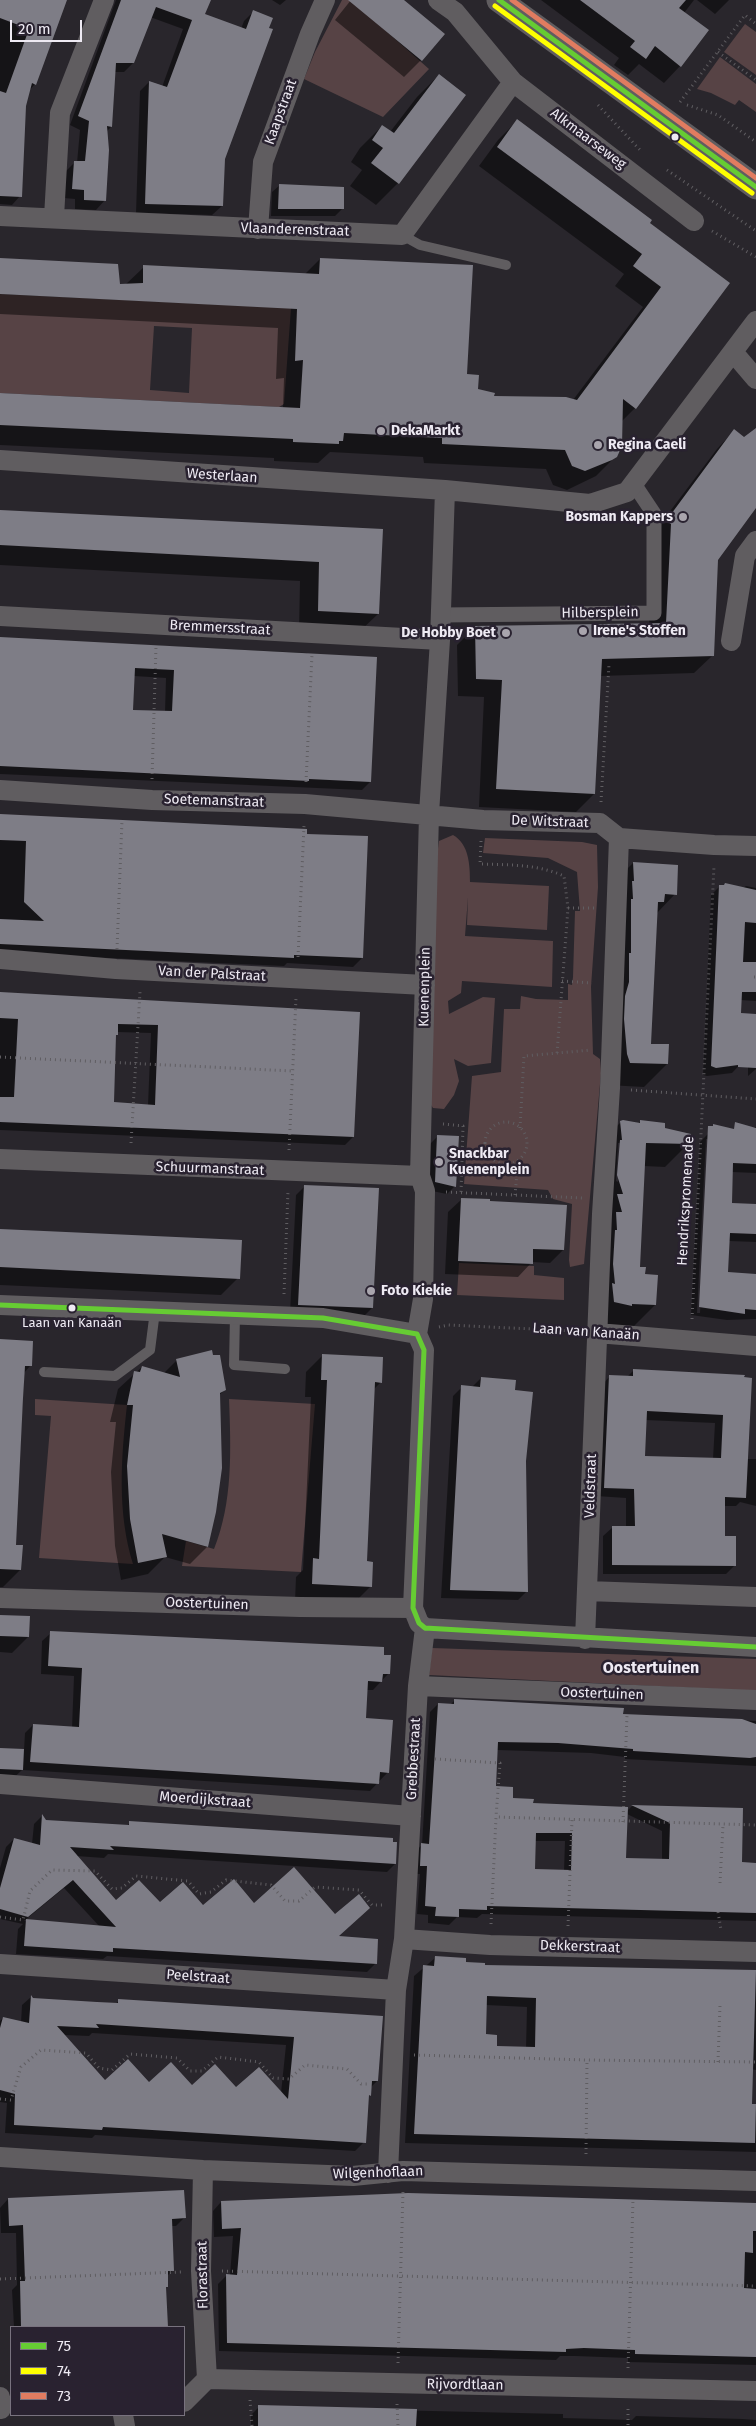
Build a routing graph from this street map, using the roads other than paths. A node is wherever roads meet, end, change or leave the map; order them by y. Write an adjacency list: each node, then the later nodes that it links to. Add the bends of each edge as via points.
1 (104, 0): 8 (street, via 60,113)
2 (325, 0): 10 (street, Kaapstraat, via 263,162)
3 (438, 0): 5 (street, Alkmaarseweg, via 455,12)
4 (498, 0): 6 (street)
5 (513, 82): 9 (street, Alkmaarseweg); 11 (street)
6 (756, 187)
7 (0, 216): 8 (street, Vlaanderenstraat)
8 (54, 217): 10 (street, Vlaanderenstraat)
9 (694, 221)
10 (258, 229): 11 (street, Vlaanderenstraat)
11 (402, 235): 12 (lane, via 420,245)
12 (506, 265)
13 (756, 321): 14 (street)
14 (733, 352): 15 (street); 17 (street)
15 (756, 379)
16 (0, 460): 18 (street, Westerlaan)
17 (634, 484): 18 (street, via 627,492 590,504); 20 (street, Hilbersplein, via 654,514 654,613)
18 (445, 490): 20 (street)
19 (756, 541): 23 (street, via 745,556)
20 (440, 615): 22 (street)
21 (0, 616): 22 (street, Bremmersstraat)
22 (440, 640): 25 (street, Kuenenplein)
23 (731, 640)
24 (0, 790): 25 (street, Soetemanstraat, via 152,800 305,804)
25 (429, 814): 26 (street, De Witstraat, via 483,820 600,823); 29 (street, Kuenenplein)
26 (619, 838): 27 (street); 35 (street)
27 (756, 846)
28 (0, 959): 29 (street, Van der Palstraat, via 141,971)
29 (425, 985): 31 (street, Kuenenplein)
30 (0, 1159): 31 (street, Schuurmanstraat, via 288,1172)
31 (423, 1184): 36 (street, Kuenenplein)
32 (0, 1305): 33 (street)
33 (155, 1311): 34 (street); 39 (lane, via 150,1350 115,1376)
34 (235, 1315): 36 (street, via 323,1318); 38 (lane, via 234,1365)
35 (597, 1334): 37 (street, Laan van Kanaän); 40 (street, Veldstraat)
36 (420, 1342): 43 (street)
37 (756, 1346)
38 (285, 1369)
39 (44, 1372)
40 (587, 1591): 41 (street); 45 (street, Veldstraat)
41 (756, 1597)
42 (0, 1598): 43 (street, Oostertuinen)
43 (413, 1608): 44 (street, via 419,1623)
44 (426, 1628): 45 (street); 47 (street, Grebbestraat)
45 (585, 1639): 46 (street)
46 (756, 1647)
47 (418, 1686): 48 (street, Oostertuinen); 50 (street, Grebbestraat)
48 (756, 1700)
49 (0, 1784): 50 (street, Moerdijkstraat)
50 (411, 1816): 51 (street, Grebbestraat)
51 (404, 1939): 52 (street, Dekkerstraat, via 490,1945); 54 (street, Grebbestraat)
52 (756, 1952)
53 (0, 1964): 54 (street, Peelstraat)
54 (396, 1990): 57 (street, Grebbestraat)
55 (0, 2157): 56 (street, Wilgenhoflaan)
56 (203, 2170): 57 (street, Wilgenhoflaan, via 353,2176); 59 (street, Florastraat, via 201,2271)
57 (396, 2172): 58 (street, Wilgenhoflaan)
58 (756, 2181)
59 (207, 2379): 60 (street, Rijvordtlaan); 61 (street)
60 (756, 2391)
61 (185, 2401)

